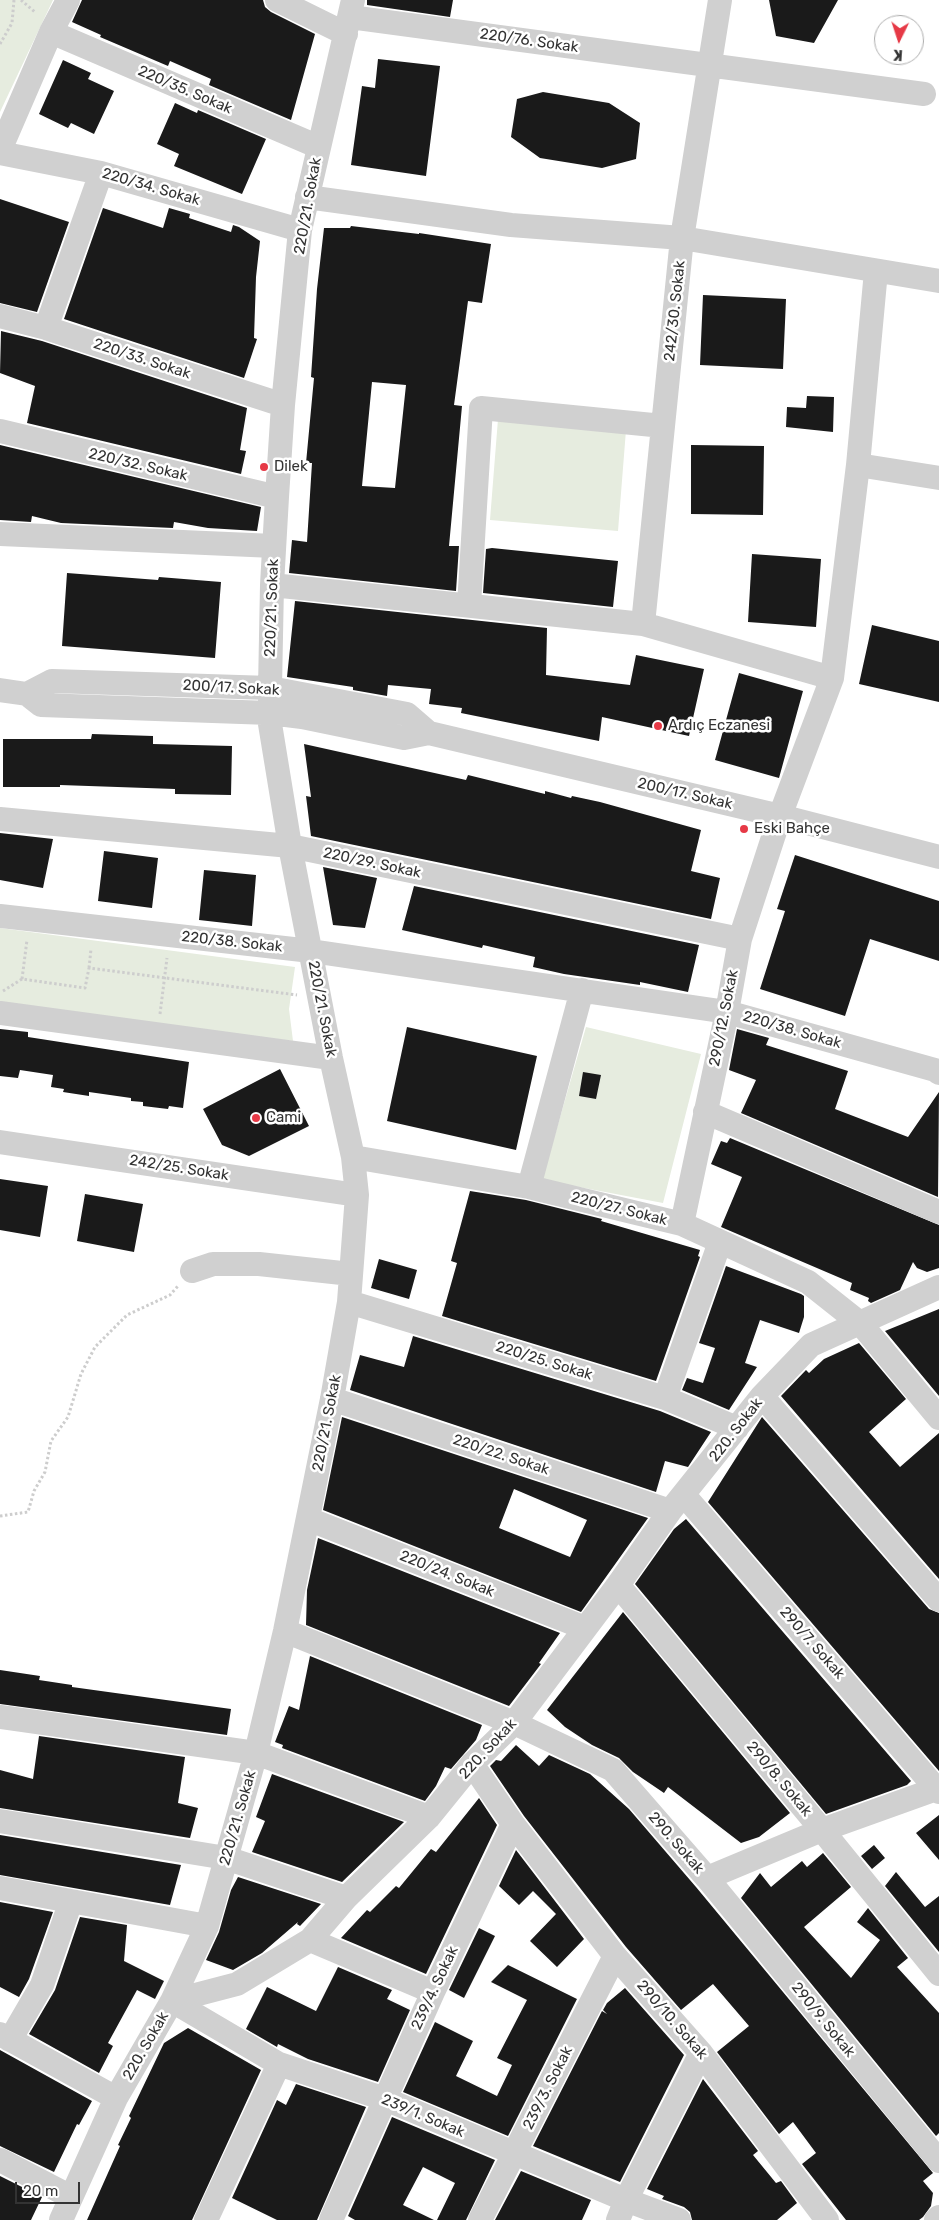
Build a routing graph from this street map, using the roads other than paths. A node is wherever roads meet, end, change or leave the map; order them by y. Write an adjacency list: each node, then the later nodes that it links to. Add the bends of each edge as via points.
1 (68, 0): 5 (street)
2 (276, 0): 4 (street, 220/76. Sokak)
3 (720, 0): 6 (street, 242/30. Sokak)
4 (350, 17): 6 (street, 220/76. Sokak); 8 (street, 220/21. Sokak)
5 (51, 32): 8 (street, 220/35. Sokak); 9 (street)
6 (709, 65): 7 (street, 220/76. Sokak); 13 (street, 242/30. Sokak)
7 (924, 94)
8 (318, 147): 11 (street, 220/21. Sokak)
9 (0, 151): 10 (street, 220/34. Sokak)
10 (101, 173): 12 (street, 220/34. Sokak); 17 (street)
11 (307, 197): 12 (street, 220/21. Sokak); 13 (street, via 511,225)
12 (300, 230): 18 (street, 220/21. Sokak)
13 (682, 238): 14 (street); 19 (street, 242/30. Sokak)
14 (876, 271): 15 (street); 21 (street, 290/12. Sokak)
15 (939, 281)
16 (0, 316): 17 (street, 220/33. Sokak)
17 (46, 328): 18 (street, 220/33. Sokak)
18 (283, 405): 23 (street, 220/21. Sokak)
19 (663, 426): 27 (street, via 480,408); 28 (street, 242/30. Sokak)
20 (0, 431): 23 (street, 220/32. Sokak)
21 (858, 465): 22 (street); 29 (street, 290/12. Sokak)
22 (939, 478)
23 (277, 497): 25 (street, 220/21. Sokak)
24 (0, 534): 25 (street)
25 (274, 546): 26 (street, 220/21. Sokak)
26 (272, 585): 27 (street); 30 (street, 220/21. Sokak)
27 (469, 604): 28 (street)
28 (643, 624): 29 (street)
29 (832, 678): 35 (street, 290/12. Sokak)
30 (270, 688): 32 (street, 200/17. Sokak, via 52,682); 33 (street, 220/21. Sokak); 34 (street, 200/17. Sokak, via 407,714)
31 (0, 690): 32 (street, 200/17. Sokak)
32 (27, 694): 33 (street, 200/17. Sokak, via 41,705)
33 (270, 713): 34 (street, 200/17. Sokak, via 404,738); 37 (street, 220/21. Sokak)
34 (429, 733): 35 (street, 200/17. Sokak)
35 (780, 816): 38 (street, 200/17. Sokak); 40 (street, 290/12. Sokak)
36 (0, 819): 37 (street, 220/29. Sokak)
37 (290, 846): 40 (street, 220/29. Sokak); 41 (street, 220/21. Sokak)
38 (939, 857)
39 (0, 916): 41 (street, 220/38. Sokak)
40 (740, 939): 43 (street, 290/12. Sokak)
41 (311, 951): 42 (street, 220/38. Sokak); 45 (street, 220/21. Sokak)
42 (582, 990): 43 (street, 220/38. Sokak); 50 (street)
43 (727, 1012): 46 (street, 220/38. Sokak); 47 (street, 290/12. Sokak)
44 (0, 1014): 45 (street)
45 (331, 1058): 49 (street, 220/21. Sokak)
46 (938, 1069)
47 (705, 1112): 52 (street); 53 (street, 290/12. Sokak)
48 (0, 1142): 51 (street, 242/25. Sokak)
49 (353, 1157): 50 (street, 220/27. Sokak); 51 (street, 220/21. Sokak)
50 (529, 1187): 53 (street, 220/27. Sokak)
51 (357, 1195): 56 (street, 220/21. Sokak)
52 (939, 1212)
53 (682, 1224): 54 (street, 220/27. Sokak)
54 (720, 1242): 59 (street, 220/27. Sokak, via 808,1282); 61 (street)
55 (192, 1271): 56 (street, via 213,1264 259,1264)
56 (351, 1274): 58 (street, 220/21. Sokak)
57 (939, 1287): 59 (street, 220. Sokak)
58 (349, 1302): 61 (street, 220/25. Sokak); 62 (street, 220/21. Sokak)
59 (862, 1324): 60 (street, 220. Sokak, via 812,1345); 63 (street, 220/27. Sokak)
60 (762, 1396): 64 (street, 220. Sokak); 68 (street)
61 (665, 1398): 64 (street, 220/25. Sokak)
62 (332, 1399): 65 (street, 220/22. Sokak); 66 (street, 220/21. Sokak)
63 (939, 1418)
64 (737, 1428): 65 (street, 220. Sokak)
65 (677, 1503): 67 (street, 220. Sokak); 75 (street, 290/7. Sokak)
66 (308, 1519): 69 (street, 220/24. Sokak); 70 (street, 220/21. Sokak)
67 (618, 1586): 69 (street, 220. Sokak); 79 (street, 290/8. Sokak)
68 (939, 1600)
69 (585, 1628): 72 (street, 220. Sokak)
70 (285, 1631): 72 (street, 290. Sokak); 73 (street, 220/21. Sokak)
71 (0, 1718): 73 (street)
72 (514, 1723): 74 (street, 220. Sokak); 81 (street, 290. Sokak, via 613,1770)
73 (256, 1754): 76 (street); 80 (street, 220/21. Sokak)
74 (472, 1764): 76 (street, 220. Sokak); 78 (street)
75 (938, 1790): 79 (street, 290. Sokak)
76 (428, 1817): 83 (street, 220. Sokak)
77 (0, 1821): 80 (street)
78 (513, 1824): 87 (street, 290/10. Sokak); 89 (street, 239/4. Sokak)
79 (822, 1830): 81 (street, 290. Sokak); 88 (street, 290/8. Sokak)
80 (226, 1858): 83 (street); 85 (street, 220/21. Sokak)
81 (707, 1878): 98 (street, 290/9. Sokak)
82 (0, 1888): 84 (street)
83 (346, 1898): 86 (street, 220. Sokak)
84 (71, 1901): 85 (street); 91 (street, via 42,1985)
85 (207, 1926): 90 (street, 220/21. Sokak)
86 (310, 1940): 89 (street); 90 (street, 220. Sokak, via 237,1984)
87 (616, 1956): 92 (street, 290/10. Sokak); 96 (street, 239/3. Sokak)
88 (939, 1974)
89 (433, 1992): 95 (street, 239/4. Sokak)
90 (172, 2001): 93 (street, 239/1. Sokak); 94 (street, 220. Sokak)
91 (5, 2037): 94 (street)
92 (701, 2053): 100 (street); 107 (street, 290/10. Sokak)
93 (279, 2064): 95 (street, 239/1. Sokak); 103 (street)
94 (116, 2098): 99 (street, 220. Sokak)
95 (385, 2099): 96 (street, 239/1. Sokak); 104 (street, 239/4. Sokak)
96 (515, 2154): 100 (street, 239/1. Sokak); 105 (street, 239/3. Sokak)
97 (0, 2160): 99 (street)
98 (939, 2161)
99 (71, 2197): 102 (street, 220. Sokak)
100 (622, 2210): 106 (street, 239/1. Sokak)
101 (939, 2217): 108 (street)
102 (61, 2220)
103 (206, 2220)
104 (331, 2220)
105 (480, 2220)
106 (679, 2220)
107 (827, 2220)
108 (936, 2220)

